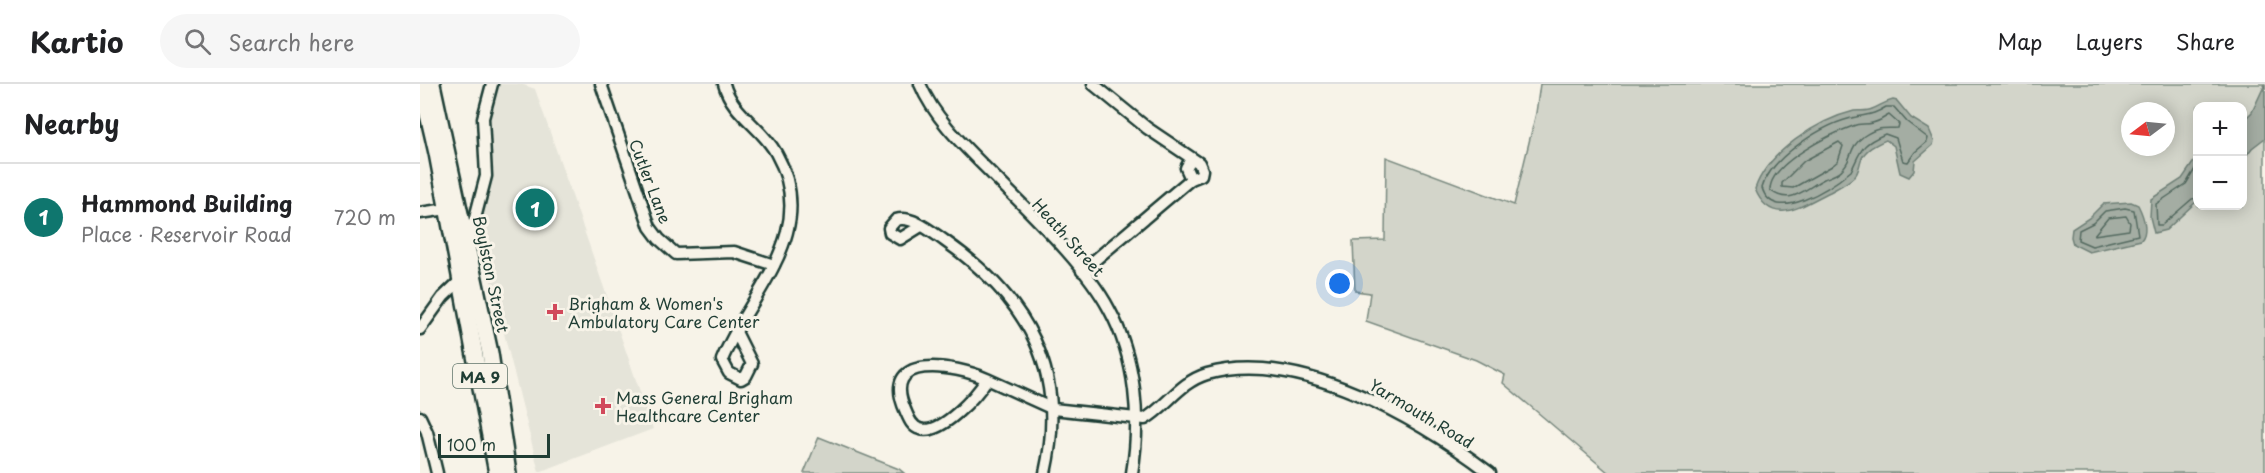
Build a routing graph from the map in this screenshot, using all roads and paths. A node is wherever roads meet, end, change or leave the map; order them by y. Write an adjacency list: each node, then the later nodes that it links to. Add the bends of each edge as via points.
1 (420, 84): 8 (highway, Boylston Street / MA 9)
2 (432, 84): 10 (highway, Boylston Street / MA 9)
3 (492, 84): 9 (street, via 483,118 486,170)
4 (601, 84): 14 (street, Cutler Lane, via 655,236 676,254 734,252)
5 (724, 84): 14 (street, via 739,112 775,151 788,184 789,228)
6 (920, 84): 16 (street, Heath Street, via 964,146)
7 (1093, 84): 16 (street, via 1147,129 1199,163 1202,170 1201,175 1191,179)
8 (425, 119): 10 (highway, Boylston Street / MA 9)
9 (480, 203): 10 (street); 13 (street)
10 (453, 206): 11 (street); 13 (highway, Boylston Street / MA 9); 17 (highway, Boylston Street / MA 9)
11 (420, 213)
12 (921, 226): 21 (street, via 978,267 1018,310 1041,355)
13 (467, 246): 15 (highway, Boylston Street / MA 9)
14 (774, 265): 19 (street)
15 (472, 269): 17 (street); 26 (highway, Boylston Street / MA 9, via 494,373)
16 (1082, 271): 23 (street, Heath Street, via 1109,308 1120,333)
17 (460, 280): 18 (street); 25 (highway, Boylston Street / MA 9)
18 (420, 329)
19 (736, 332)
20 (987, 379): 20 (street, via 946,422 931,430 914,427 899,392 906,373 924,367 953,368); 21 (street)
21 (1053, 409): 23 (street); 27 (street)
22 (420, 417): 24 (street)
23 (1137, 420): 28 (street, Heath Street); 29 (street, Yarmouth Road, via 1157,412 1183,386 1206,375 1248,370 1276,372 1360,393)
24 (437, 473)
25 (497, 473)
26 (508, 473)
27 (1045, 473)
28 (1132, 473)
29 (1490, 473)

